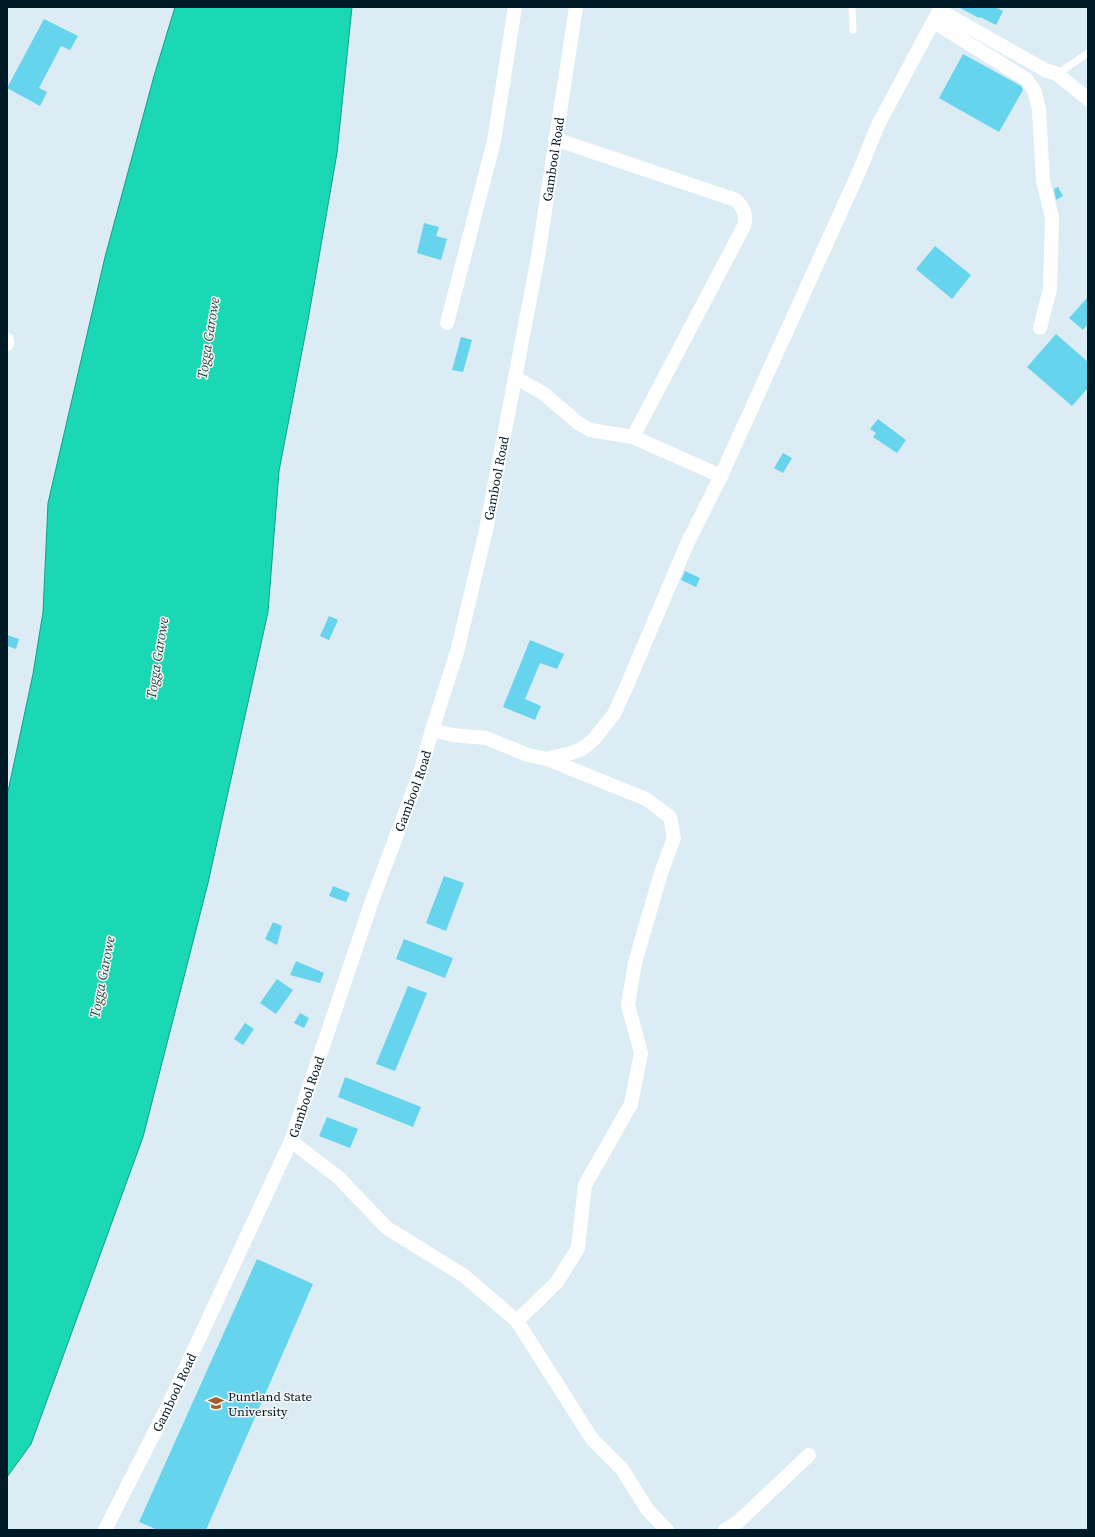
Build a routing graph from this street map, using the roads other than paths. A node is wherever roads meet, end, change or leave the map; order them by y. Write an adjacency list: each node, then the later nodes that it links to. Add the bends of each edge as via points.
1 (515, 7): 10 (street, via 494,141)
2 (576, 7): 9 (street, Gambool Road)
3 (852, 7): 5 (lane)
4 (938, 13): 7 (street); 11 (street, via 1026,79 1034,90 1039,110 1043,182 1052,217 1050,289); 16 (street, via 878,125)
5 (853, 30)
6 (1088, 53): 7 (lane)
7 (1057, 74): 8 (street)
8 (1088, 99)
9 (555, 139): 14 (street, Gambool Road, via 538,257); 15 (street, via 736,200 744,212 744,226)
10 (447, 323)
11 (1040, 328)
12 (7, 340): 13 (street)
13 (7, 344)
14 (516, 378): 15 (street, via 543,393 590,430); 17 (street, Gambool Road, via 477,568 456,652)
15 (633, 437): 16 (street)
16 (721, 476): 18 (street, via 687,544 614,714 593,740 582,749)
17 (432, 730): 18 (street, via 452,735 486,738 528,755); 19 (street, Gambool Road, via 421,770 373,898)
18 (547, 759): 20 (street, via 646,799 670,817 674,838 635,963 629,998 628,1005 641,1053 631,1104 586,1185 578,1248 558,1282)
19 (291, 1141): 20 (street, via 338,1177 387,1228 463,1275); 22 (street, Gambool Road, via 169,1403)
20 (517, 1321): 23 (street, via 592,1439 622,1468 647,1509)
21 (809, 1455): 24 (street, via 738,1522)
22 (105, 1530)
23 (667, 1530)
24 (725, 1530)

